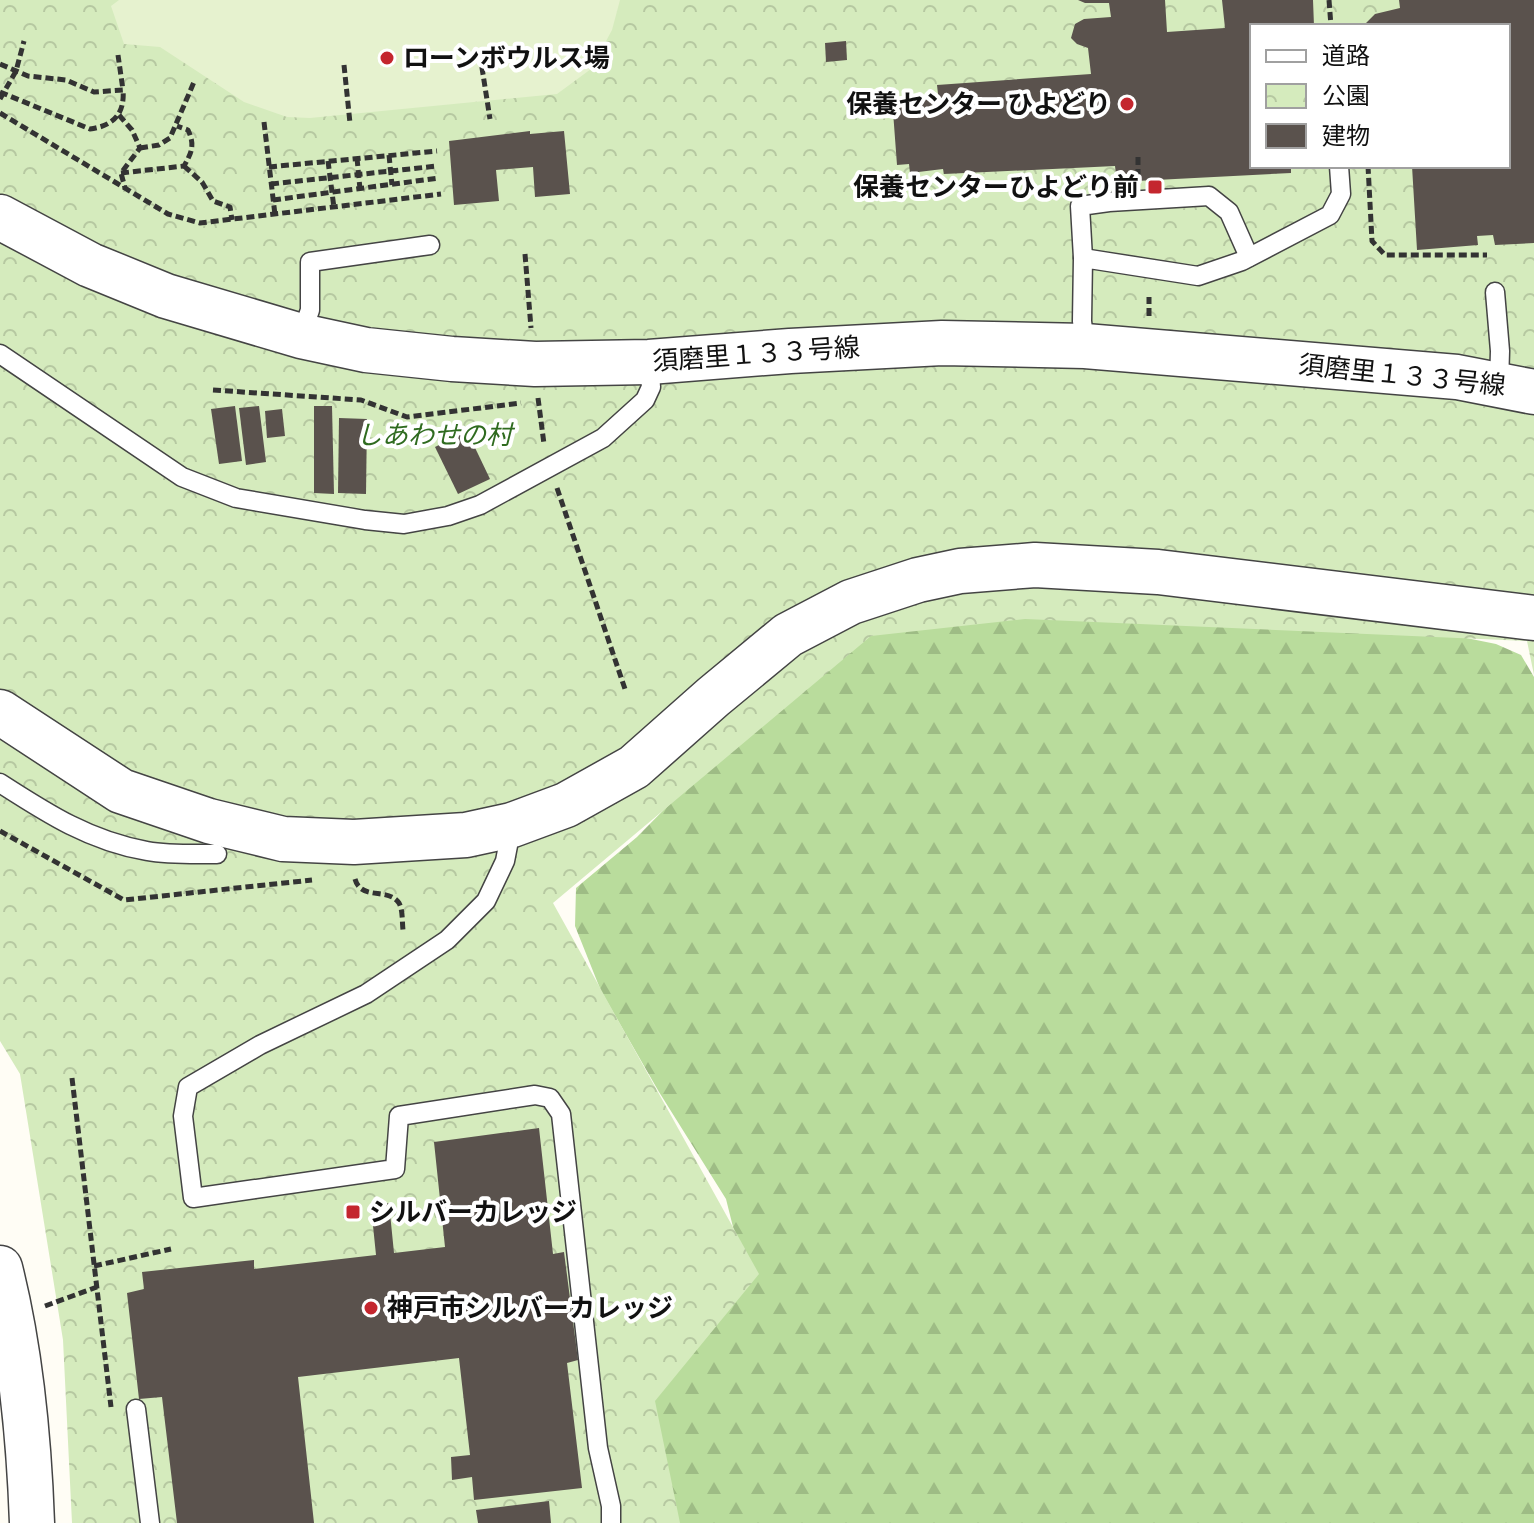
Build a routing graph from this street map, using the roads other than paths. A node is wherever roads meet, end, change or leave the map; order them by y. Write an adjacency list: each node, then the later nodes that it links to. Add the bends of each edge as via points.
1 (1339, 168): 4 (lane, via 1341,194 1330,215)
2 (0, 217): 7 (street, 須磨里１３３号線, via 90,265 166,296)
3 (430, 245): 7 (lane, via 310,262 310,310)
4 (1249, 257): 5 (lane, via 1198,276); 5 (lane, via 1229,212 1209,196 1080,206)
5 (1083, 258): 8 (lane)
6 (1495, 292): 11 (lane, via 1500,351)
7 (301, 336): 10 (street, 須磨里１３３号線, via 366,350 452,359)
8 (1085, 346): 10 (street, 須磨里１３３号線, via 942,343); 11 (street, 須磨里１３３号線, via 1457,377)
9 (0, 354): 10 (lane, via 182,477 236,498 404,524 480,505 603,438 645,400 651,387)
10 (649, 362)
11 (1516, 388)
12 (1534, 618): 15 (street, via 1142,571 1035,565 960,571 851,602 788,635 634,767 566,805)
13 (0, 712): 15 (street, via 121,791 283,839 354,842 466,835)
14 (0, 783): 16 (lane, via 57,821 108,841 150,852)
15 (512, 825): 21 (lane, via 505,861 486,901 447,940 366,994 188,1087 183,1116 193,1198 395,1169 399,1116 535,1095 550,1098 561,1114)
16 (217, 854)
17 (0, 1268): 19 (street, via 30,1455)
18 (136, 1409): 20 (lane)
19 (32, 1523)
20 (150, 1523)
21 (611, 1523)

